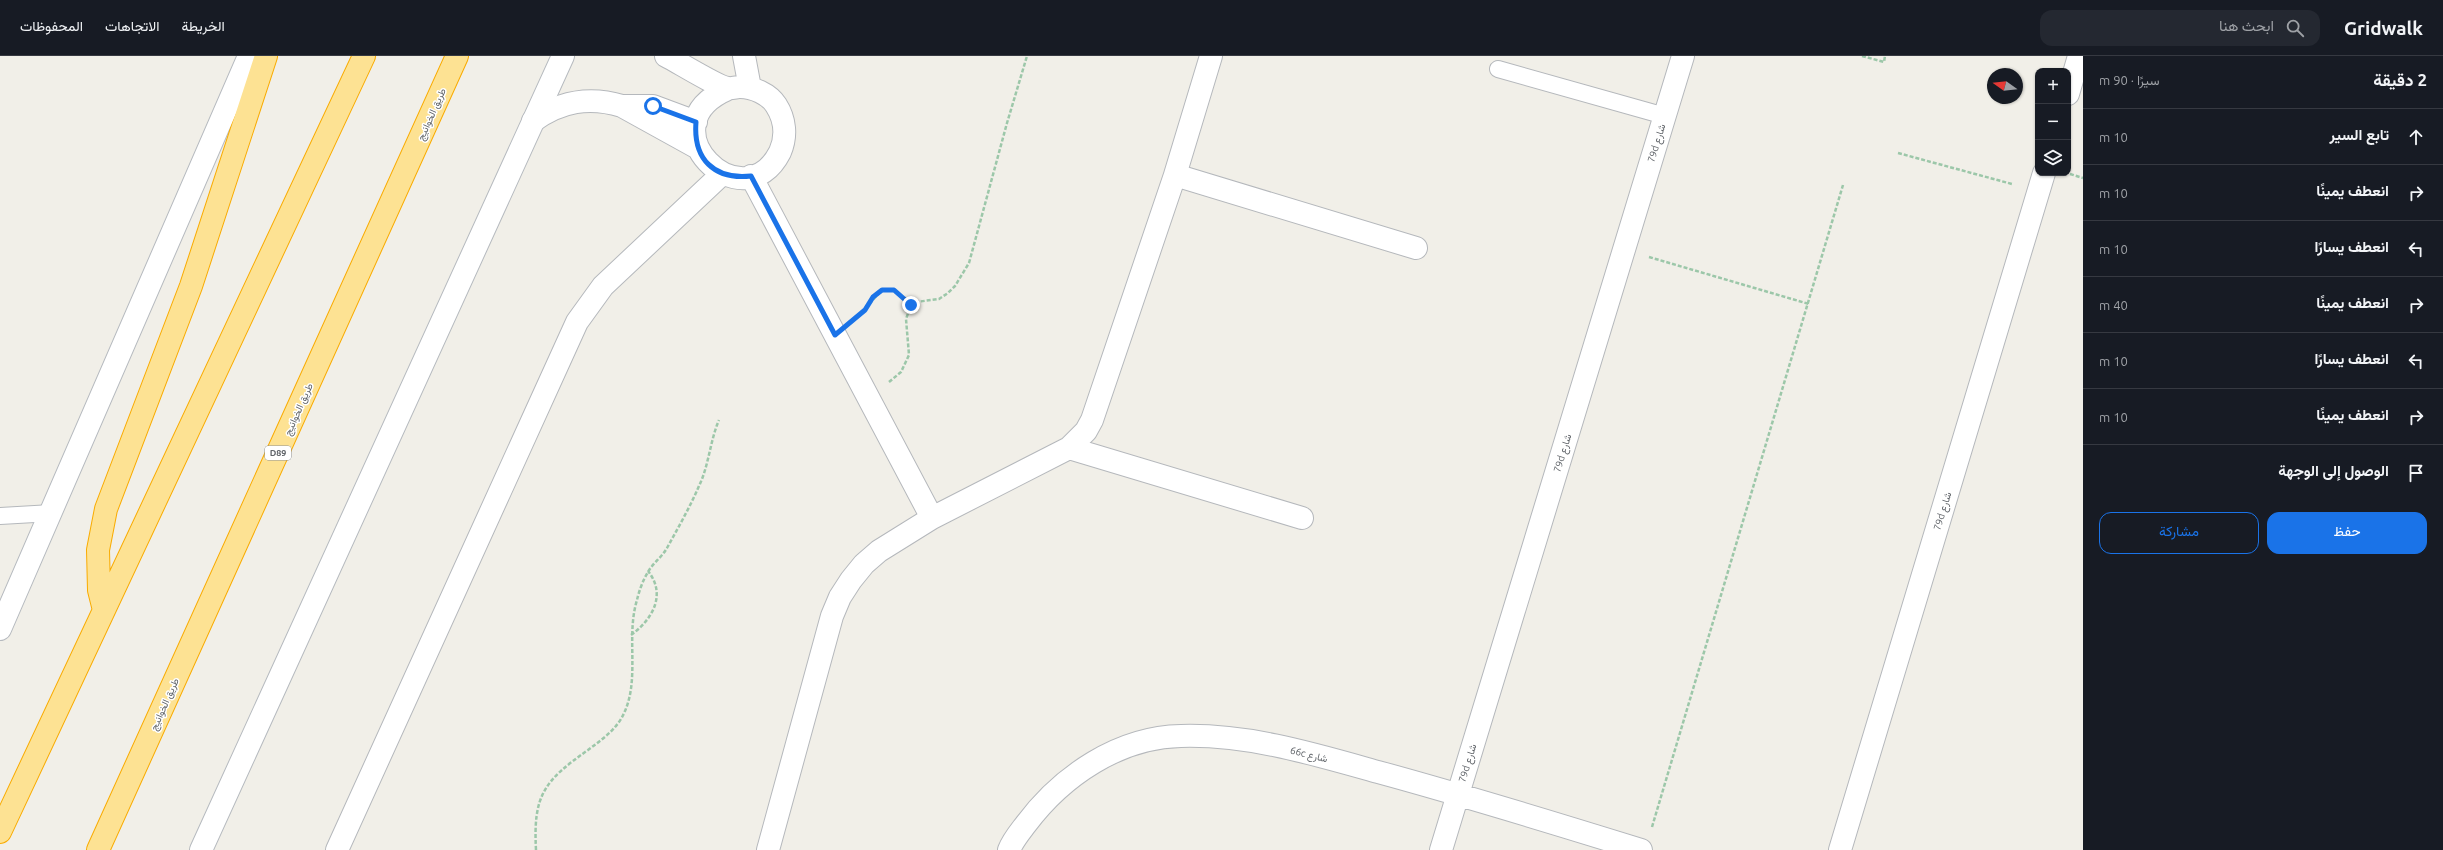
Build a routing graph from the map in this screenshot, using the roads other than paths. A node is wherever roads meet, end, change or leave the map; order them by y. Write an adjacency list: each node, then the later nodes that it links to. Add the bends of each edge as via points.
1 (249, 56): 26 (street)
2 (266, 56): 30 (highway, via 190,286 106,509 98,550)
3 (364, 56): 30 (highway)
4 (457, 56): 35 (highway, طريق الخوانيج / D89)
5 (563, 56): 17 (street)
6 (666, 56): 13 (street)
7 (744, 56): 14 (street)
8 (1211, 56): 21 (street)
9 (1683, 56): 16 (street, 79d شارع)
10 (2079, 56): 12 (street)
11 (1498, 69): 16 (lane)
12 (2071, 84)
13 (728, 88): 14 (street); 18 (street, via 707,101)
14 (750, 88): 22 (street, via 764,94 775,104 782,117 785,131 776,160 765,170)
15 (622, 106): 17 (street, via 595,100 578,100 562,104); 18 (street, via 653,106); 19 (street)
16 (1664, 116): 32 (street, 79d شارع)
17 (533, 120): 36 (street)
18 (696, 122): 19 (street, via 695,136)
19 (698, 148): 20 (street, via 708,163)
20 (722, 174): 22 (street, via 736,178); 37 (street, via 603,286 577,322)
21 (1175, 175): 24 (street); 25 (street, via 1097,409 1086,431)
22 (751, 176): 28 (street)
23 (2041, 182): 41 (street, 79d شارع)
24 (1416, 248)
25 (1069, 448): 28 (street); 29 (street)
26 (52, 513): 27 (lane); 31 (street)
27 (0, 516)
28 (932, 518): 38 (street, via 879,551 864,564 840,597 826,635)
29 (1302, 518)
30 (104, 610): 33 (highway)
31 (0, 629)
32 (1458, 794): 34 (street, 66c شارع); 39 (street, 66c شارع, via 1285,748 1233,738 1180,736 1129,745 1083,768 1043,802); 40 (street, 79d شارع)
33 (0, 832)
34 (1645, 842)
35 (98, 850)
36 (201, 850)
37 (337, 850)
38 (768, 850)
39 (1009, 850)
40 (1441, 850)
41 (1840, 850)

